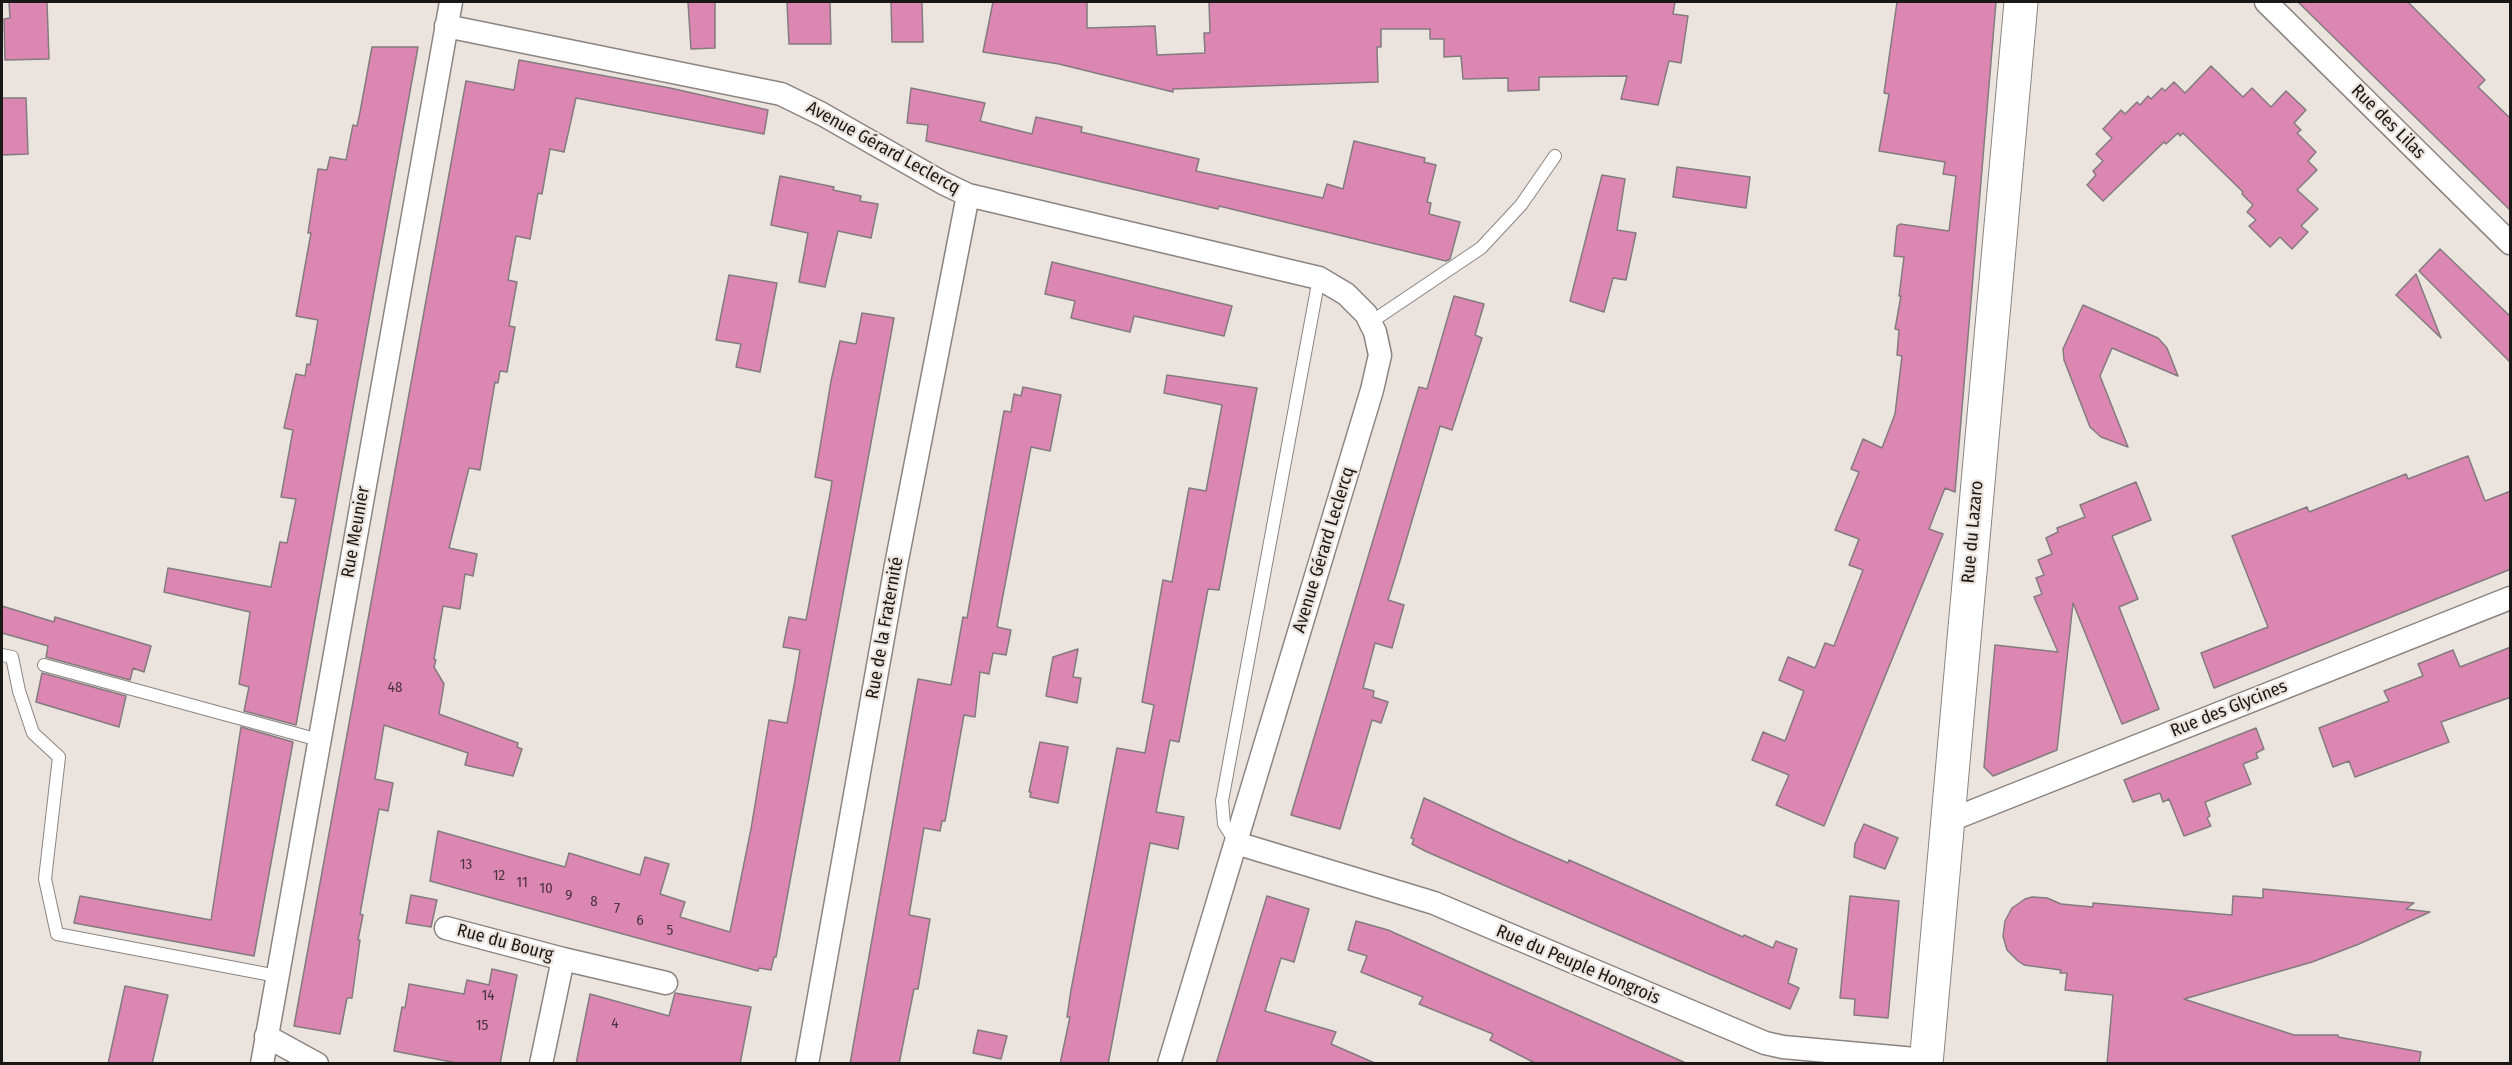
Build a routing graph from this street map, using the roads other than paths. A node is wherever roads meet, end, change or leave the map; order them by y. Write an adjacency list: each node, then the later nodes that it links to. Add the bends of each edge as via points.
1 (450, 2): 4 (street, Rue Meunier)
2 (2021, 2): 14 (street, Rue du Lazaro)
3 (2266, 2): 7 (street, Rue des Lilas)
4 (446, 26): 6 (street, Avenue Gérard Leclercq, via 781,94); 13 (street, Rue Meunier)
5 (1555, 156): 9 (lane, via 1521,205 1481,248)
6 (969, 195): 8 (street, Avenue Gérard Leclercq); 25 (street, Rue de la Fraternité, via 896,565)
7 (2511, 243)
8 (1319, 278): 9 (street, Avenue Gérard Leclercq, via 1357,303); 15 (lane, via 1222,801 1224,824)
9 (1371, 322): 15 (street, Avenue Gérard Leclercq, via 1380,355 1372,390)
10 (2511, 598): 14 (street, Rue des Glycines)
11 (2, 655): 18 (lane, via 12,657 33,733 59,757 45,879 57,934)
12 (44, 665): 13 (lane)
13 (319, 740): 18 (street, Rue Meunier)
14 (1948, 821): 21 (street, Rue du Lazaro)
15 (1236, 843): 21 (street, Rue du Peuple Hongrois, via 1434,903 1765,1043); 26 (street, Avenue Gérard Leclercq)
16 (446, 928): 17 (street, Rue du Bourg)
17 (563, 959): 19 (street, Rue du Bourg); 24 (street, Rue du Bourg)
18 (277, 976): 20 (street, Rue Meunier)
19 (666, 983)
20 (266, 1036): 22 (street, Rue Meunier); 23 (street)
21 (1926, 1062)
22 (262, 1064)
23 (318, 1064)
24 (541, 1064)
25 (807, 1064)
26 (1169, 1064)

